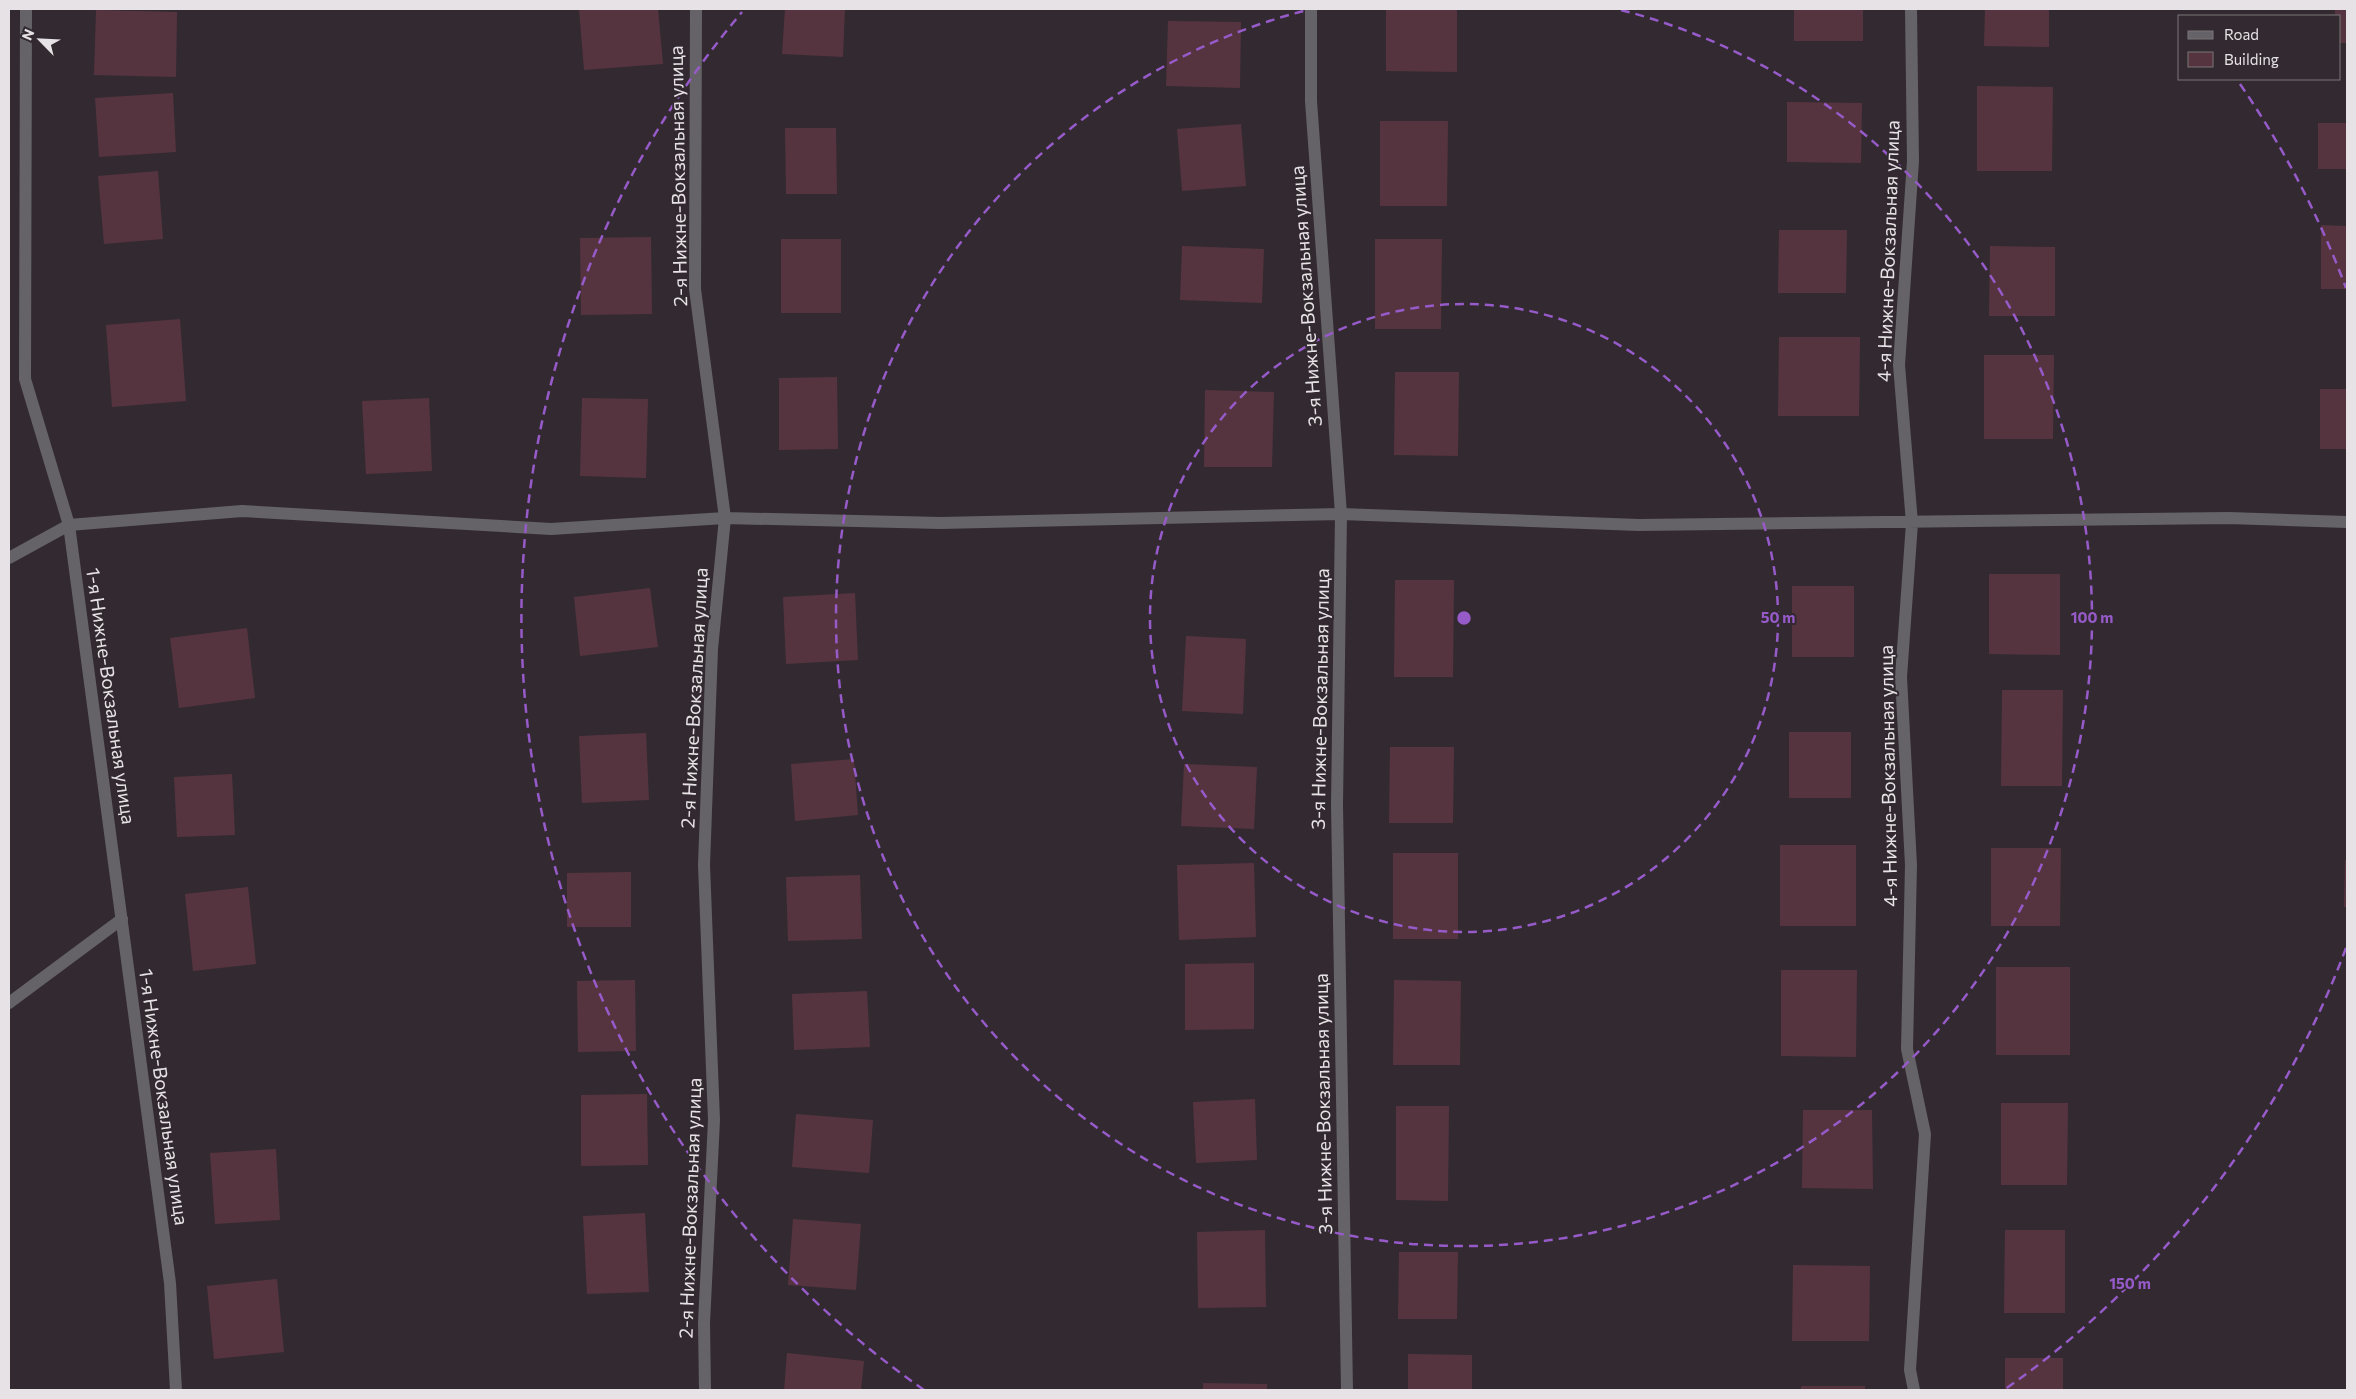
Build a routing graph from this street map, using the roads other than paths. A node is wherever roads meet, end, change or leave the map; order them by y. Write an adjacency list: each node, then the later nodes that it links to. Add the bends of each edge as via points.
1 (26, 9): 9 (street, 1-я Нижне-Вокзальная улица, via 24,379)
2 (696, 9): 6 (street, 2-я Нижне-Вокзальная улица, via 695,289)
3 (1311, 9): 5 (street, 3-я Нижне-Вокзальная улица, via 1310,101)
4 (1911, 9): 8 (street, 4-я Нижне-Вокзальная улица, via 1913,161 1899,365)
5 (1341, 514): 6 (street, via 941,523); 8 (street, via 1639,525); 15 (street, 3-я Нижне-Вокзальная улица, via 1337,805)
6 (724, 518): 9 (street, via 551,529 242,511); 14 (street, 2-я Нижне-Вокзальная улица, via 712,649 704,866 714,1120 704,1323)
7 (2347, 522): 8 (street, via 2229,518)
8 (1912, 523): 16 (street, 4-я Нижне-Вокзальная улица, via 1901,677 1911,865 1907,1049 1925,1134 1910,1370)
9 (68, 524): 10 (street); 11 (street, 1-я Нижне-Вокзальная улица)
10 (9, 558)
11 (122, 919): 12 (street); 13 (street, 1-я Нижне-Вокзальная улица, via 170,1283)
12 (9, 1003)
13 (176, 1390)
14 (705, 1390)
15 (1347, 1390)
16 (1914, 1390)

